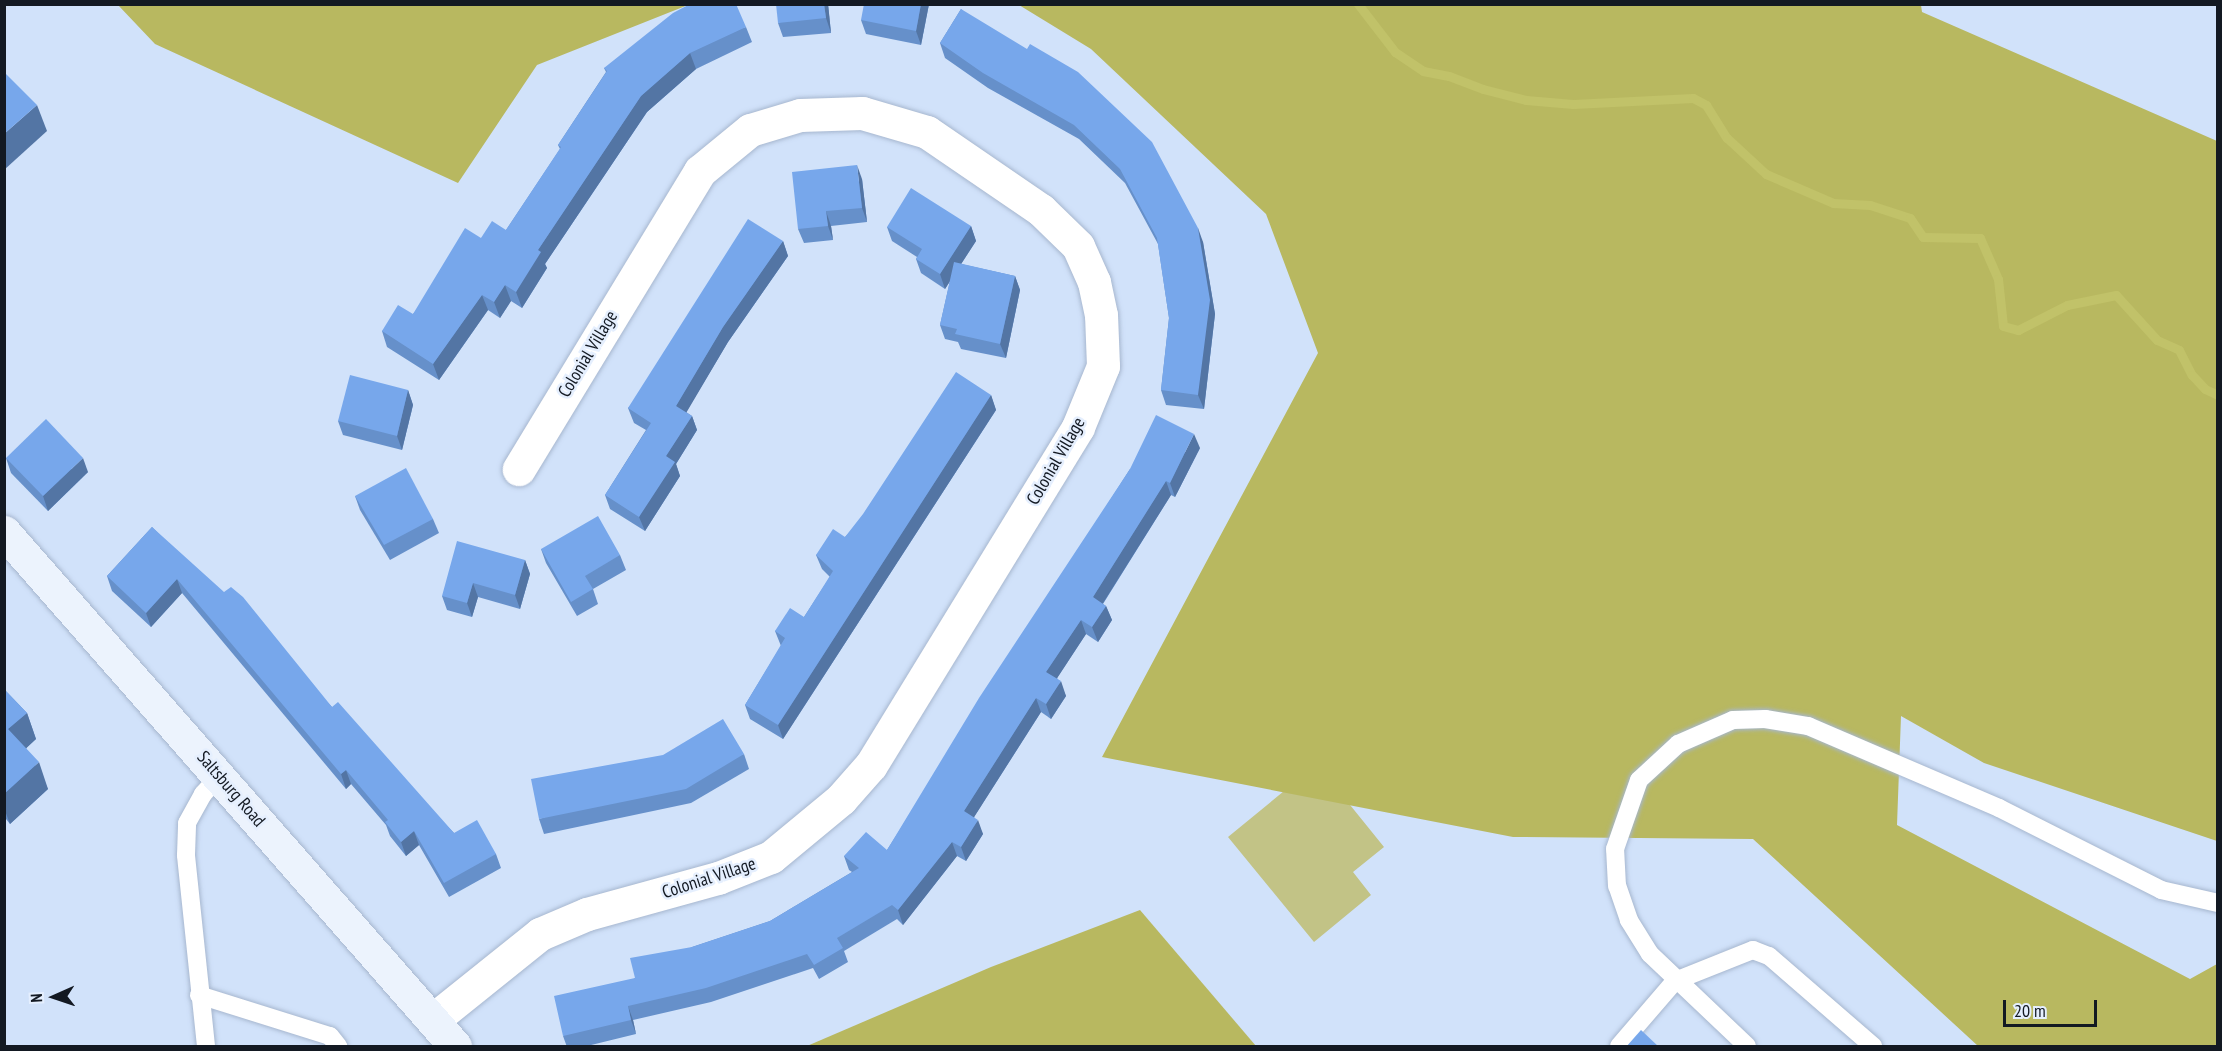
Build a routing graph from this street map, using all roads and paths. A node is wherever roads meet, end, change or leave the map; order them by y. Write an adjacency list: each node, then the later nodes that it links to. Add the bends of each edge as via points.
1 (519, 469): 7 (street, Colonial Village, via 700,171 750,130 800,115 862,113 927,132 1041,210 1078,246 1094,282 1101,315 1103,366 1078,427 871,765 841,799 771,857 718,878 579,917 540,934)
2 (4, 532): 3 (main road, Saltsburg Road)
3 (219, 776): 6 (lane, via 203,794 187,823 186,855); 7 (main road, Saltsburg Road)
4 (2217, 903): 5 (lane, via 2161,890 1999,808 1808,726 1765,718 1733,720 1678,744 1639,780 1616,849 1617,886 1629,920 1650,954)
5 (1675, 981): 11 (lane); 12 (lane); 13 (lane, via 1753,950 1769,956)
6 (199, 995): 8 (lane); 9 (lane, via 330,1036)
7 (434, 1019): 10 (main road, Saltsburg Road)
8 (206, 1047)
9 (338, 1047)
10 (455, 1047)
11 (1619, 1047)
12 (1748, 1047)
13 (1873, 1047)

